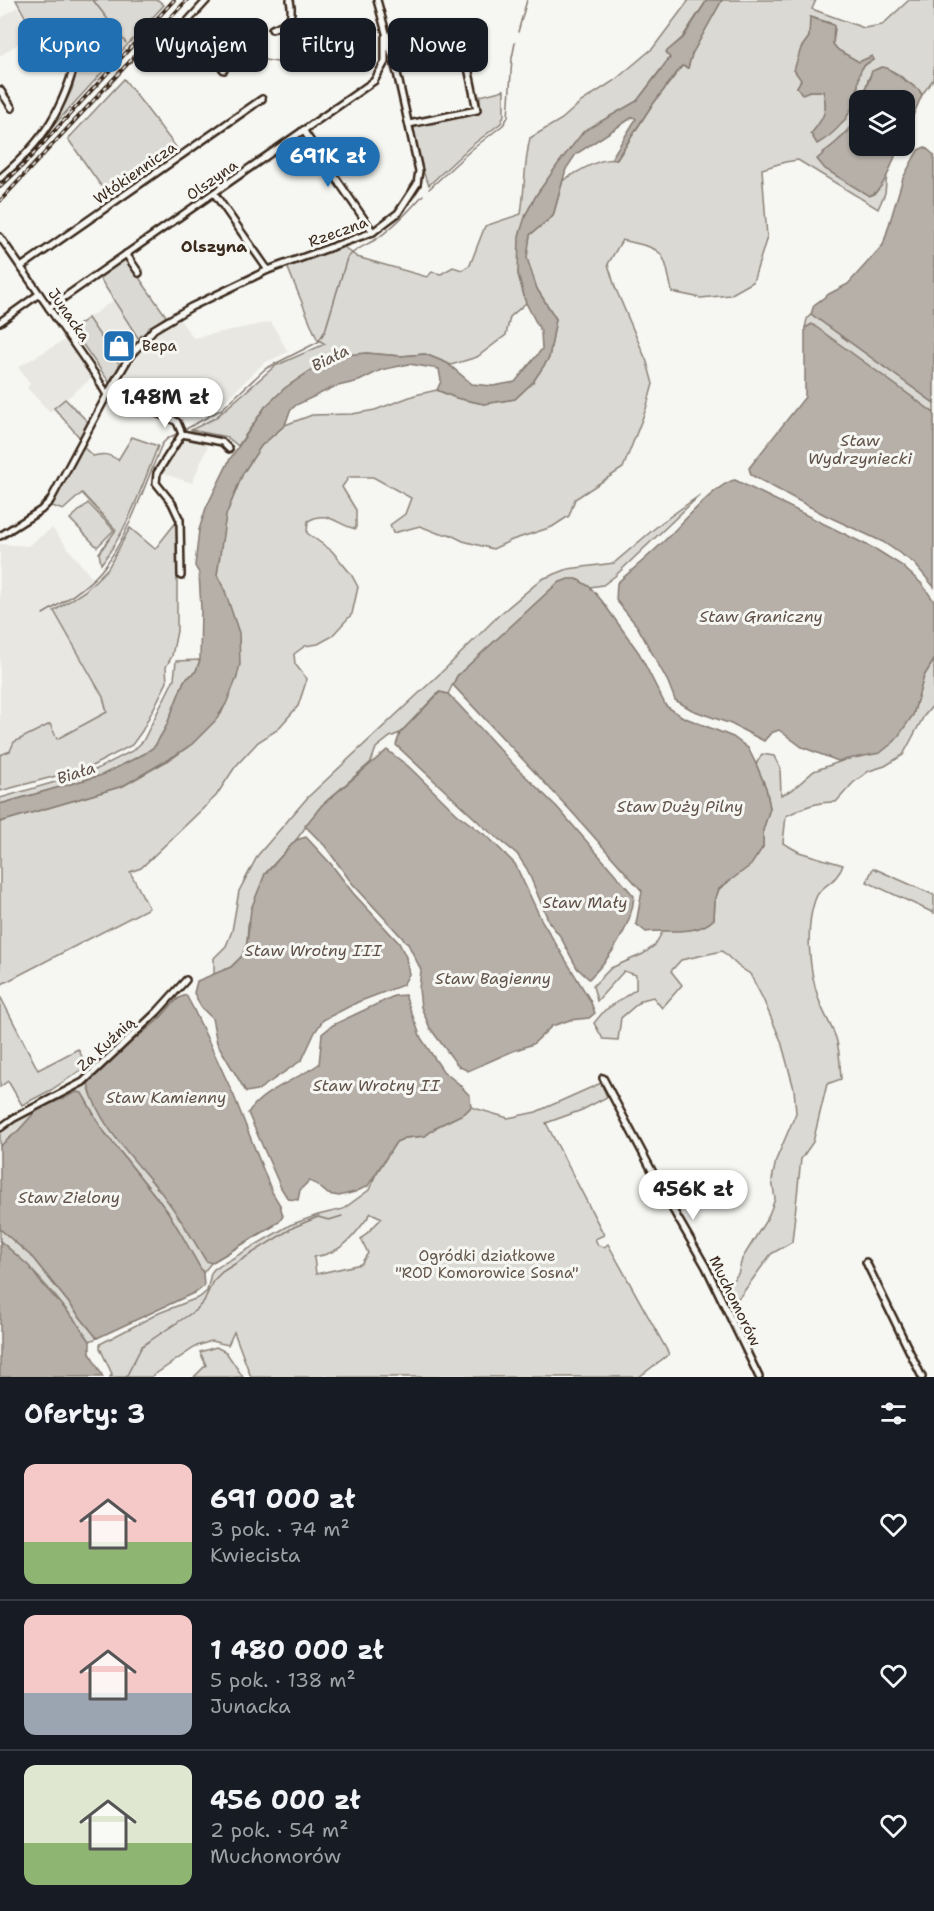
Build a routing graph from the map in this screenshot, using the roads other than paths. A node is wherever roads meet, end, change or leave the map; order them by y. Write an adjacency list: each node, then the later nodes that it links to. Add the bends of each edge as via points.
1 (207, 0): 4 (street)
2 (290, 0): 5 (street, via 290,19)
3 (377, 0): 6 (street, Rzeczna)
4 (191, 18)
5 (272, 29)
6 (384, 30): 12 (street, Rzeczna); 13 (street, Olszyna, via 385,62 374,81)
7 (73, 72): 14 (street, via 49,127)
8 (469, 72): 12 (street, via 477,110)
9 (0, 90): 11 (street)
10 (262, 99): 19 (street, Włókiennicza)
11 (12, 108)
12 (409, 124): 16 (street, Rzeczna, via 419,171 417,184 398,213)
13 (303, 130): 15 (street, Olszyna); 16 (street)
14 (0, 178)
15 (214, 194): 18 (street, Olszyna); 20 (street)
16 (373, 232): 20 (street, Rzeczna)
17 (0, 237): 19 (street, Junacka)
18 (126, 254): 21 (street); 23 (street, Olszyna)
19 (21, 267): 22 (street, Junacka)
20 (268, 270): 25 (street, Rzeczna, via 153,329 130,356)
21 (139, 273)
22 (39, 294): 23 (street, Junacka); 24 (street)
23 (49, 308): 25 (street, Junacka)
24 (0, 322)
25 (107, 395): 26 (street, via 170,418); 28 (street, Rzeczna, via 50,501)
26 (183, 434): 27 (street, via 222,442); 29 (street, via 157,473 156,483 180,520)
27 (229, 449)
28 (0, 536)
29 (181, 576)
30 (186, 981): 32 (street, Za Kuźnią, via 83,1082)
31 (603, 1078): 34 (street, Muchomorów, via 706,1268)
32 (0, 1128)
33 (866, 1262): 35 (street)
34 (759, 1377)
35 (922, 1377)

